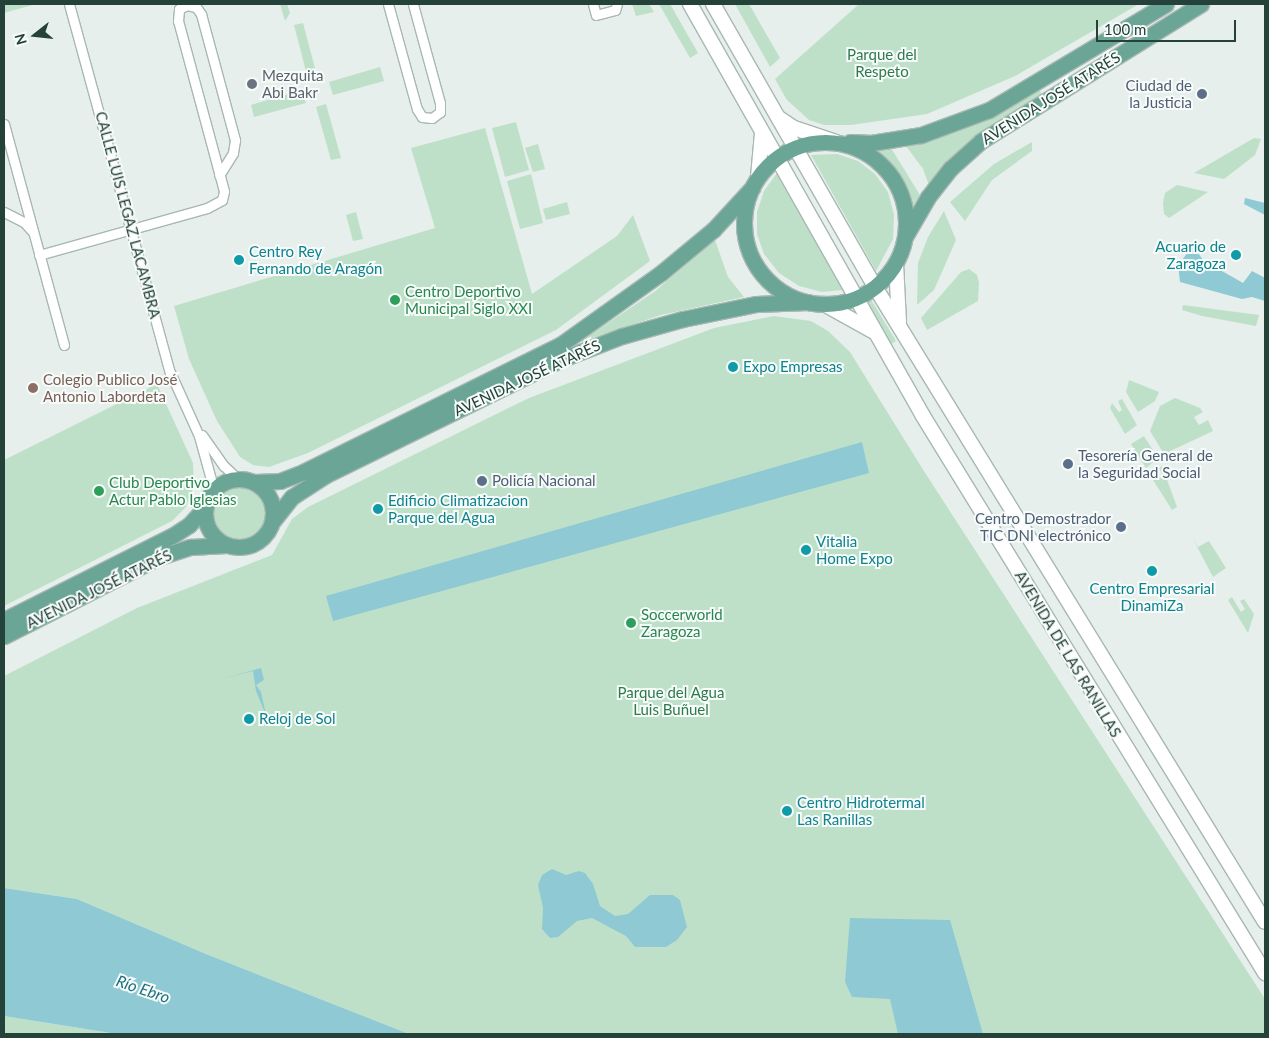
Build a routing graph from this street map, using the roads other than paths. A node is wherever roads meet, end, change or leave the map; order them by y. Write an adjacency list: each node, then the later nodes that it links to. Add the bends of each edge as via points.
1 (69, 4): 23 (street, CALLE LUIS LEGAZ LACAMBRA)
2 (388, 4): 3 (street, via 417,109 422,117 432,118 440,112 440,103)
3 (413, 4)
4 (593, 4): 5 (street, via 596,15 615,10)
5 (617, 4)
6 (690, 4): 12 (main road, AVENIDA DE LAS RANILLAS)
7 (713, 4): 10 (main road, AVENIDA DE LAS RANILLAS)
8 (1166, 4): 13 (main road, AVENIDA JOSÉ ATARÉS, via 1019,94 975,116 905,138)
9 (1201, 4): 25 (main road, AVENIDA JOSÉ ATARÉS, via 981,141 951,168 928,197)
10 (778, 117): 13 (main road, via 794,128); 14 (main road, AVENIDA DE LAS RANILLAS)
11 (4, 124): 20 (street)
12 (762, 129): 17 (main road, AVENIDA DE LAS RANILLAS); 19 (main road)
13 (836, 142): 14 (main road, AVENIDA JOSÉ ATARÉS, via 815,142); 25 (main road, via 869,154 893,179 905,212)
14 (795, 147): 17 (main road, AVENIDA JOSÉ ATARÉS); 28 (main road, AVENIDA DE LAS RANILLAS)
15 (212, 149): 16 (street, via 224,156); 16 (street, via 177,17 179,9 187,5 196,7 201,14); 18 (street)
16 (235, 149): 18 (street)
17 (777, 157): 19 (main road, AVENIDA JOSÉ ATARÉS); 29 (main road, AVENIDA DE LAS RANILLAS)
18 (219, 175): 23 (street, via 223,196 215,206)
19 (755, 182): 30 (main road, via 744,227 754,261 776,288); 37 (main road, AVENIDA JOSÉ ATARÉS, via 714,229 661,273 560,345 303,472 280,481)
20 (25, 200): 22 (street, via 22,211); 24 (street)
21 (4, 212): 22 (street)
22 (13, 217): 24 (street, via 24,222)
23 (132, 229): 26 (street); 35 (street, CALLE LUIS LEGAZ LACAMBRA, via 170,372)
24 (33, 233): 26 (street)
25 (905, 239): 27 (main road)
26 (40, 255): 34 (street)
27 (896, 263): 28 (main road); 32 (main road, AVENIDA DE LAS RANILLAS)
28 (875, 287): 29 (main road); 32 (main road, AVENIDA DE LAS RANILLAS)
29 (856, 298): 31 (main road); 33 (main road, AVENIDA DE LAS RANILLAS)
30 (808, 302): 31 (main road); 40 (main road, AVENIDA JOSÉ ATARÉS, via 756,304 683,319 622,336 562,359 326,475 292,497)
31 (824, 304): 33 (main road, AVENIDA DE LAS RANILLAS)
32 (900, 328): 44 (main road, AVENIDA DE LAS RANILLAS)
33 (875, 333): 45 (main road, AVENIDA DE LAS RANILLAS)
34 (64, 345)
35 (193, 423): 36 (street, CALLE LUIS LEGAZ LACAMBRA); 38 (street, CALLE LUIS LEGAZ LACAMBRA)
36 (238, 479): 37 (main road); 38 (main road)
37 (255, 482): 40 (main road, via 272,503)
38 (214, 490): 39 (main road)
39 (206, 506): 41 (main road, via 207,525 218,540); 42 (main road, AVENIDA JOSÉ ATARÉS, via 176,534)
40 (272, 521): 41 (main road, via 269,530 255,544 246,547)
41 (226, 544): 43 (main road, AVENIDA JOSÉ ATARÉS, via 190,547 159,557)
42 (4, 620)
43 (4, 636)
44 (1265, 922)
45 (1265, 973)

